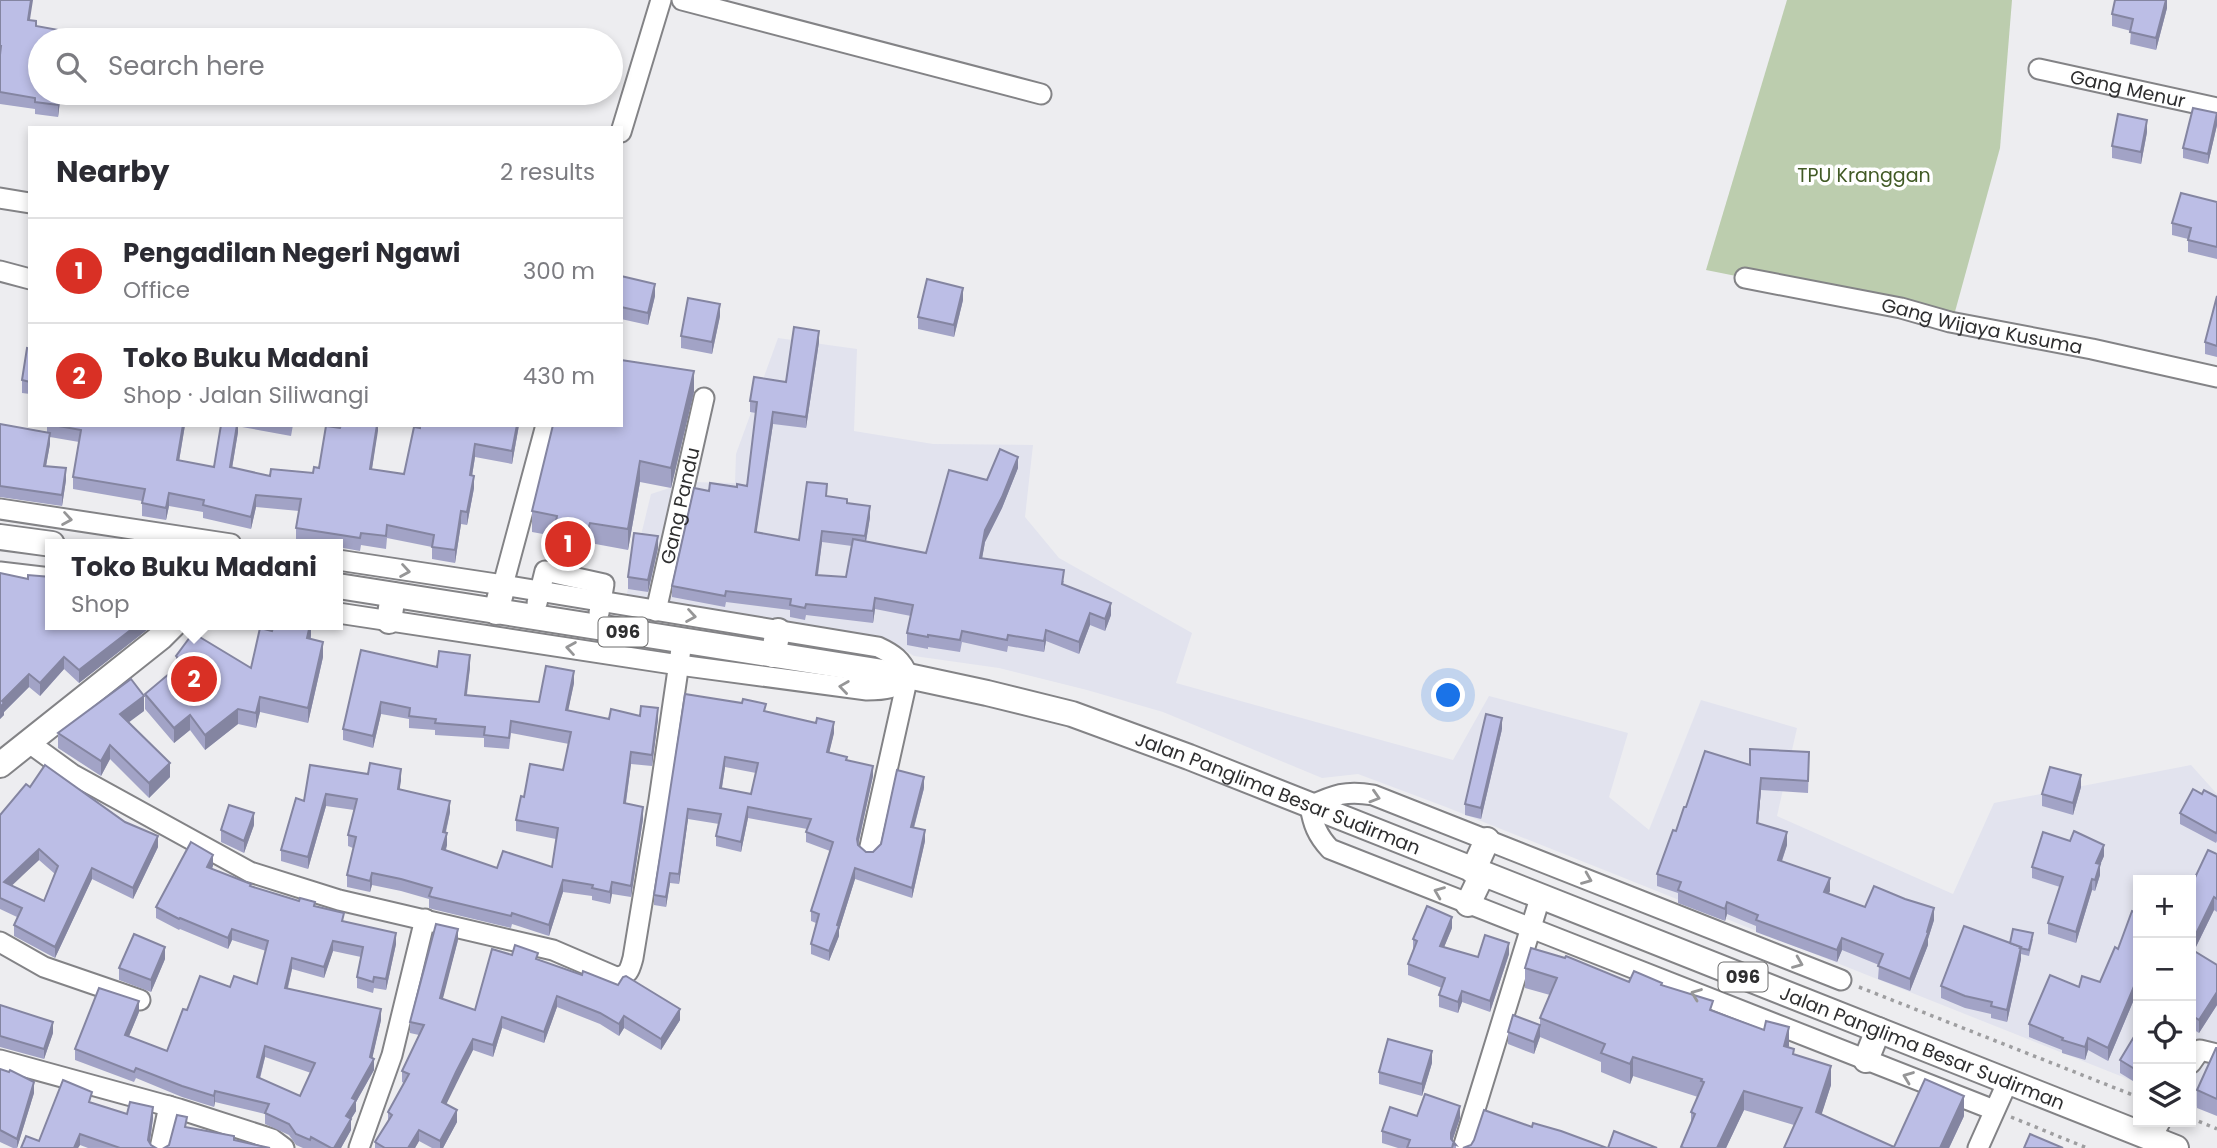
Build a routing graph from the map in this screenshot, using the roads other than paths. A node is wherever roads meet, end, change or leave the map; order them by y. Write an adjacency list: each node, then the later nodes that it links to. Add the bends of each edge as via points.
1 (661, 0): 6 (street)
2 (682, 0): 4 (street)
3 (2039, 69): 5 (street, Gang Menur)
4 (1041, 94)
5 (2217, 108)
6 (623, 126)
7 (0, 198): 8 (street)
8 (28, 203)
9 (0, 271): 10 (street)
10 (28, 278)
11 (1745, 278): 12 (street, Gang Wijaya Kusuma)
12 (2217, 377)
13 (704, 398): 27 (street, Gang Pandu)
14 (545, 427): 22 (street)
15 (0, 509): 17 (street, one-way to 17)
16 (0, 537): 18 (main road)
17 (198, 539)
18 (45, 543)
19 (343, 561): 22 (street, one-way to 22)
20 (0, 572): 21 (street)
21 (45, 577)
22 (503, 585): 24 (street); 28 (main road)
23 (343, 587): 25 (main road, Jalan Panglima Besar Sudirman / 096)
24 (540, 592): 26 (street); 30 (street)
25 (393, 595): 28 (main road, Jalan Panglima Besar Sudirman / 096); 31 (main road)
26 (601, 601): 27 (street); 32 (street)
27 (656, 611): 33 (street, one-way to 33)
28 (496, 612): 30 (main road, Jalan Panglima Besar Sudirman / 096)
29 (343, 614): 31 (street)
30 (533, 618): 32 (main road, Jalan Panglima Besar Sudirman / 096)
31 (389, 621): 35 (street, one-way to 31)
32 (597, 628): 35 (main road, Jalan Panglima Besar Sudirman / 096)
33 (778, 631): 36 (main road); 37 (street, via 878,647 902,663)
34 (181, 633): 38 (main road, via 161,637)
35 (681, 653): 36 (main road, Jalan Panglima Besar Sudirman / 096); 37 (street, one-way to 35, via 901,685 867,690); 46 (street, via 627,975 616,977 553,950)
36 (774, 655): 37 (main road, Jalan Panglima Besar Sudirman / 096)
37 (908, 676): 40 (main road, Jalan Panglima Besar Sudirman / 096, via 987,692 1089,721); 42 (street)
38 (28, 743): 39 (main road); 46 (street, via 72,774 250,872 339,900)
39 (0, 765)
40 (1310, 806): 41 (street, one-way to 41, via 1335,794 1365,793); 43 (main road, Jalan Panglima Besar Sudirman / 096); 45 (street, one-way to 40, via 1330,849 1313,826)
41 (1487, 840): 43 (main road); 49 (street, one-way to 49)
42 (869, 851)
43 (1478, 873): 44 (main road, Jalan Panglima Besar Sudirman / 096); 45 (main road)
44 (1541, 898): 47 (street); 51 (main road, Jalan Panglima Besar Sudirman / 096)
45 (1468, 904): 47 (street)
46 (425, 919): 63 (street, via 392,1055)
47 (1530, 929): 55 (street, one-way to 47); 64 (street)
48 (0, 942): 50 (street, via 44,967)
49 (1841, 979)
50 (140, 1000)
51 (1878, 1030): 55 (main road); 56 (main road, Jalan Panglima Besar Sudirman / 096)
52 (2217, 1054): 53 (street, via 2200,1050)
53 (2196, 1056)
54 (0, 1060): 57 (street)
55 (1866, 1060): 58 (street, one-way to 55)
56 (2008, 1081): 58 (street); 59 (main road, Jalan Panglima Besar Sudirman / 096)
57 (169, 1106): 61 (street); 62 (street, via 272,1139)
58 (1994, 1110): 65 (street)
59 (2133, 1123)
60 (2146, 1127): 66 (main road, Jalan Panglima Besar Sudirman / 096)
61 (160, 1148)
62 (284, 1148)
63 (359, 1148)
64 (1463, 1148)
65 (1978, 1148)
66 (2176, 1148)

